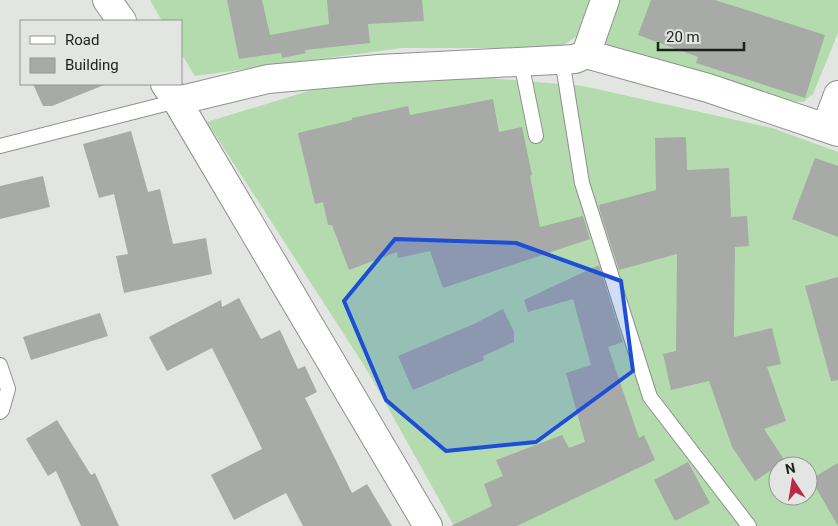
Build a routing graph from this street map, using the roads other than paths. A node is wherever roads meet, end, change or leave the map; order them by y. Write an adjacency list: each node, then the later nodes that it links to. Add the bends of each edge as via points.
1 (107, 0): 3 (street)
2 (605, 0): 4 (street)
3 (121, 20)
4 (574, 57): 5 (street); 8 (street, via 708,88); 14 (lane, via 582,183 650,397)
5 (521, 62): 6 (street, via 380,69 268,79); 9 (lane)
6 (171, 93): 10 (lane); 13 (street)
7 (838, 95): 8 (street)
8 (832, 130)
9 (536, 136)
10 (0, 146)
11 (0, 365): 12 (lane, via 8,389)
12 (0, 412)
13 (428, 526)
14 (749, 526)

